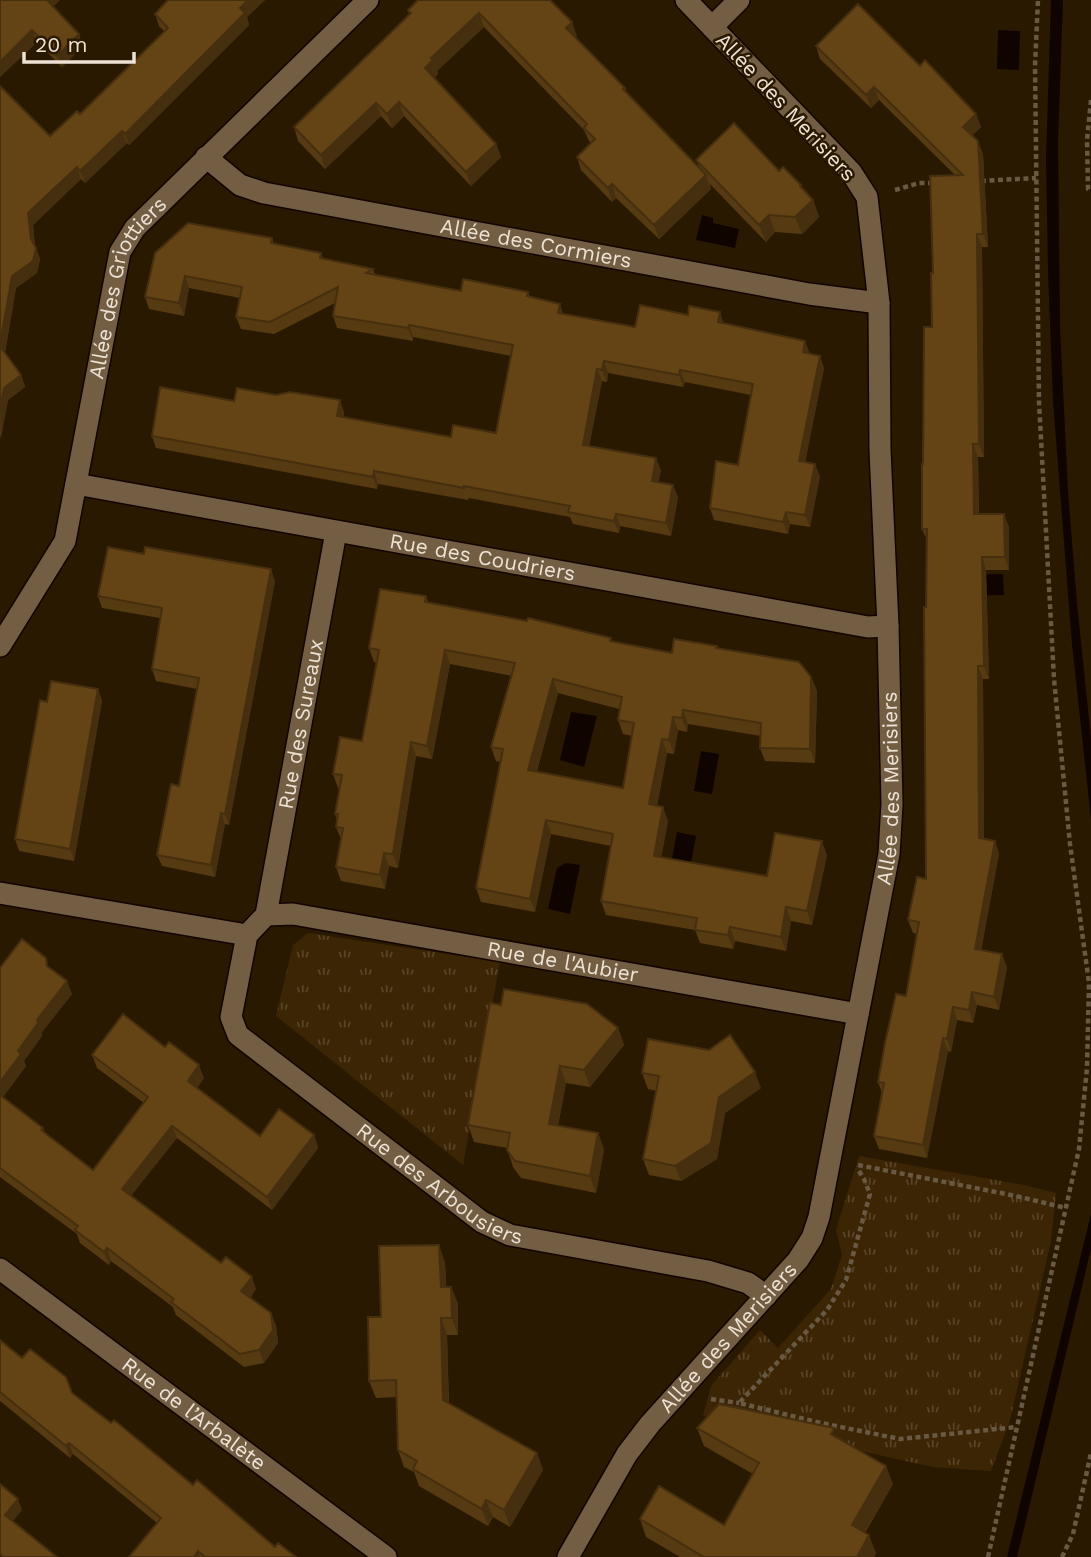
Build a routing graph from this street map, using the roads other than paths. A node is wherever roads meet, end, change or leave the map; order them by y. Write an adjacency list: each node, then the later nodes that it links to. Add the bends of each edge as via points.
1 (368, 0): 5 (street, Allée des Griottiers)
2 (686, 0): 4 (street, Allée des Merisiers)
3 (739, 0): 4 (street)
4 (712, 27): 6 (street, Allée des Merisiers, via 851,172 867,197)
5 (206, 157): 6 (street, Allée des Cormiers, via 240,185 264,193); 7 (street, Allée des Griottiers, via 135,228 120,252)
6 (879, 303): 9 (street, Allée des Merisiers)
7 (76, 484): 8 (street, Rue des Coudriers); 10 (street, Allée des Griottiers, via 65,541)
8 (336, 532): 9 (street, Rue des Coudriers, via 868,627); 12 (street, Rue des Sureaux)
9 (888, 626): 14 (street, Allée des Merisiers, via 889,854)
10 (0, 646)
11 (0, 893): 13 (street)
12 (266, 915): 13 (street); 14 (street, Rue de l'Aubier, via 293,914)
13 (247, 935): 16 (street, Rue des Arbousiers, via 231,1017 238,1035 482,1222 510,1236 732,1277)
14 (858, 1014): 16 (street, Allée des Merisiers, via 819,1217 798,1260)
15 (0, 1269): 17 (street, Rue de l’Arbalète)
16 (765, 1296): 18 (street, Allée des Merisiers, via 627,1454)
17 (386, 1557)
18 (568, 1557)

